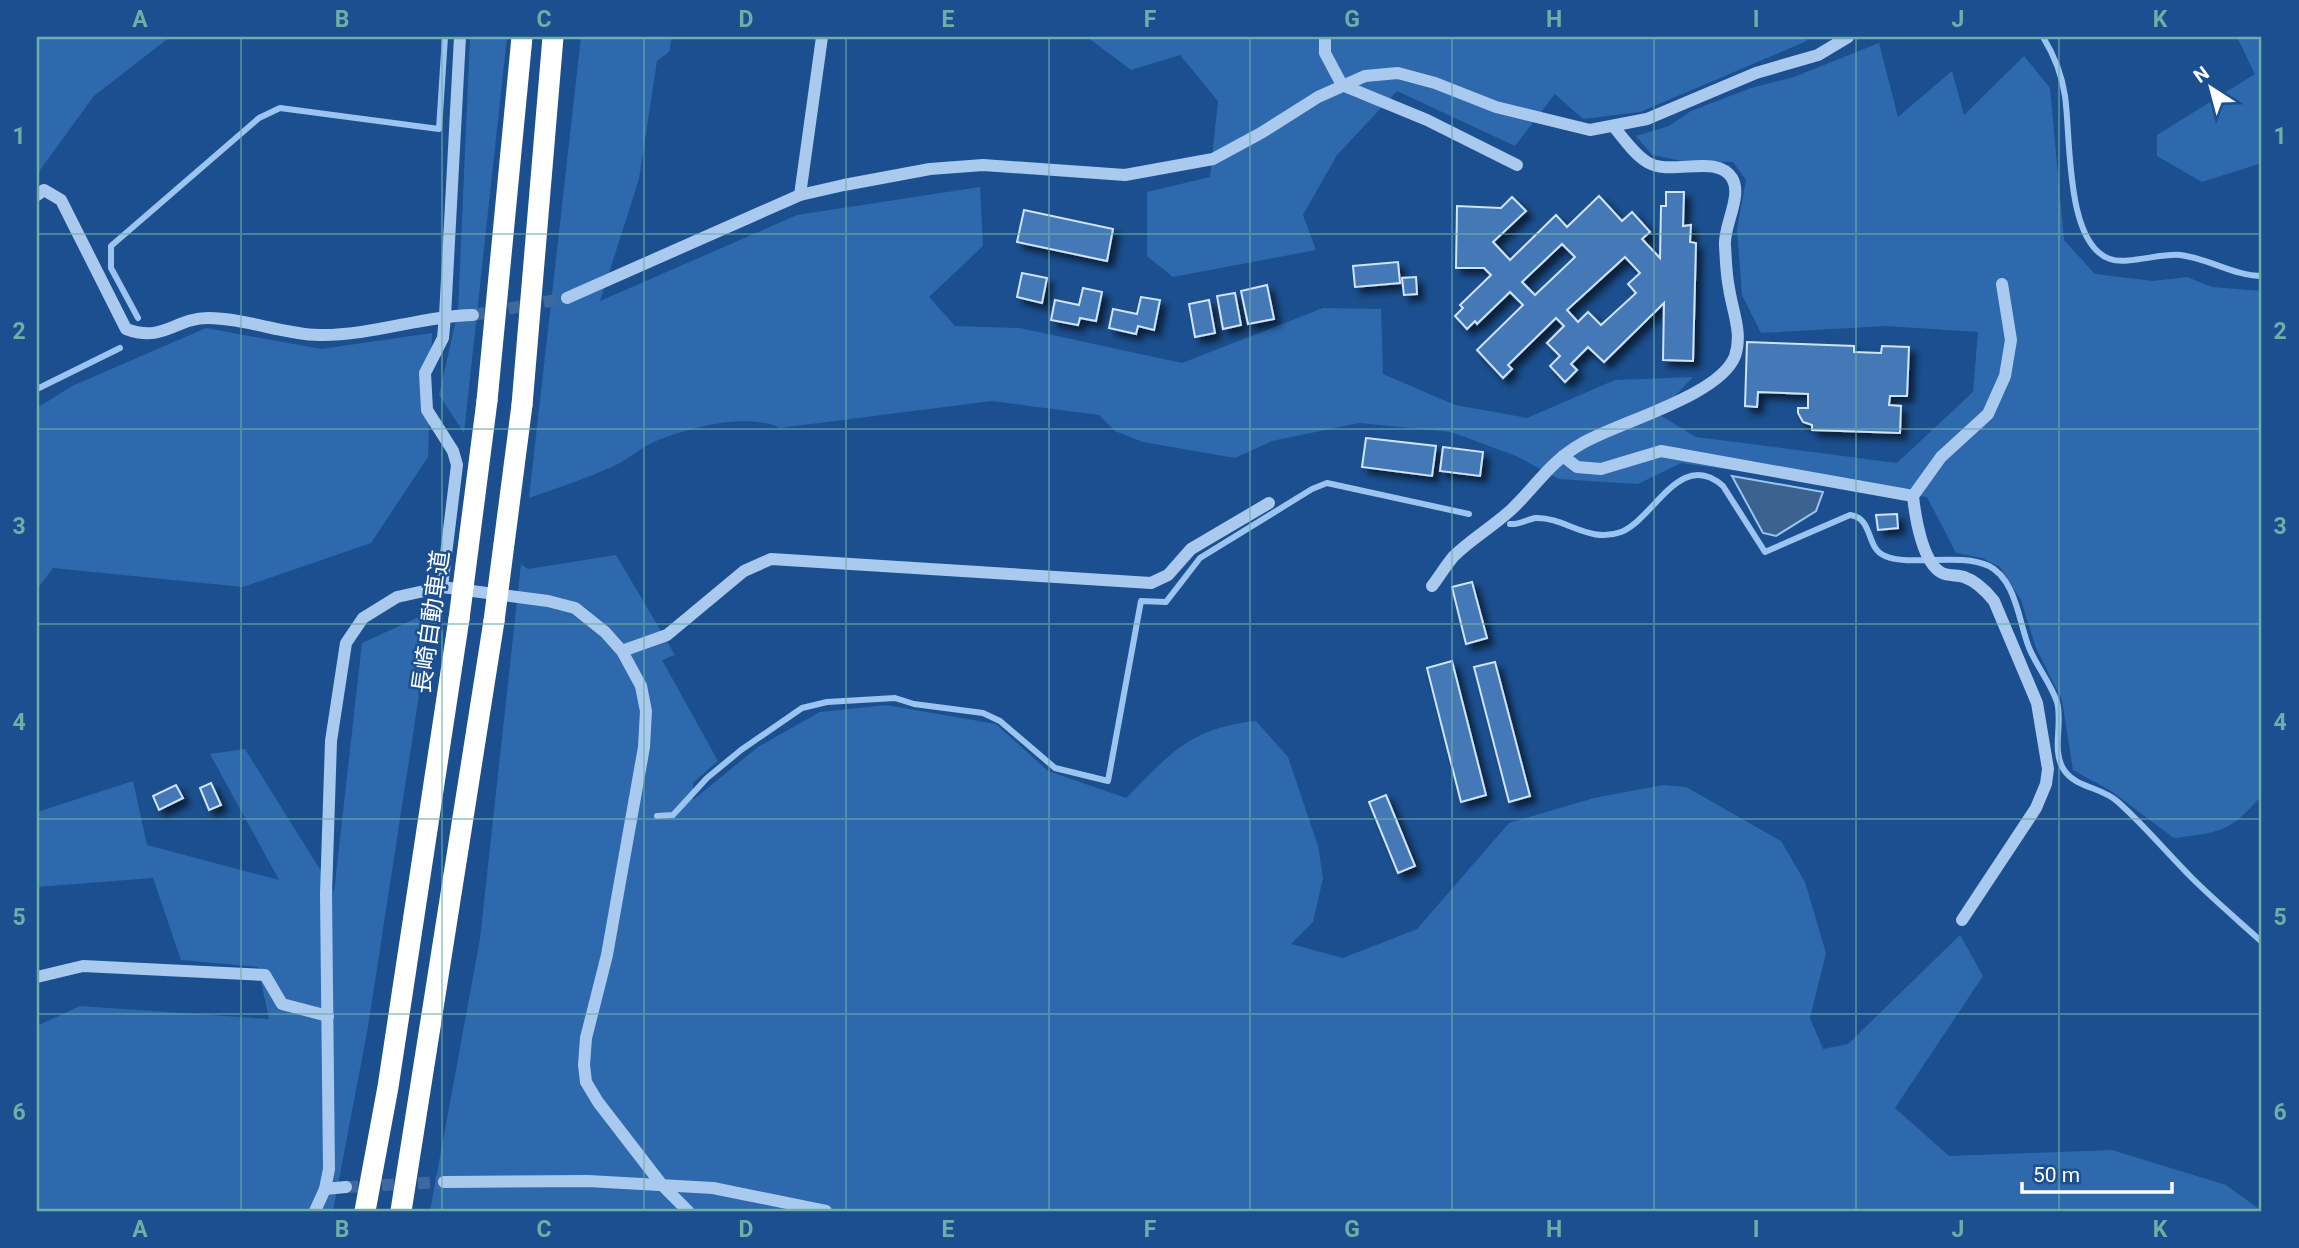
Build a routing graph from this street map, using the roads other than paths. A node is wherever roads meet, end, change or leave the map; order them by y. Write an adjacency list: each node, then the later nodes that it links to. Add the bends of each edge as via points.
1 (460, 37): 15 (street)
2 (522, 37): 30 (highway, 長崎自動車道, bridge, via 487,401 459,619)
3 (553, 37): 31 (highway, bridge, via 522,405 494,621)
4 (822, 37): 11 (street)
5 (1325, 37): 7 (street, via 1325,53)
6 (1848, 37): 8 (street, via 1818,55)
7 (1342, 85): 8 (street, via 1365,76 1398,73 1509,111 1590,130); 9 (street, via 1427,120); 11 (street, via 1213,159 1174,168 1125,175 983,165 930,169)
8 (1615, 127): 16 (street, via 1648,163 1669,168 1716,167 1734,181 1724,239 1728,287 1739,333 1735,356 1724,373 1706,387)
9 (1517, 165)
10 (37, 195): 15 (street, via 44,190 61,200 126,329 145,335 206,318 319,335 416,324)
11 (800, 195): 13 (street)
12 (2002, 284): 17 (street, via 2011,340 2005,376 1988,414 1941,457)
13 (567, 298)
14 (473, 315): 15 (street)
15 (445, 316): 20 (street, via 443,338 425,373 427,410 457,465)
16 (1563, 456): 17 (street, via 1577,467 1601,469 1661,451); 19 (street, via 1491,529 1455,556)
17 (1913, 496): 22 (street, via 1915,519 1935,567 1965,577 1994,601 2037,703 2048,769 2036,808)
18 (1269, 503): 21 (street, via 1191,549 1168,575 1151,583 771,559 744,570 667,635)
19 (1432, 586)
20 (442, 587): 21 (street, via 575,608); 24 (street, via 397,597 363,618 346,643 331,741)
21 (622, 652): 26 (street, via 641,686 646,711 644,747 584,1065 586,1082 598,1102)
22 (1962, 920)
23 (37, 977): 24 (street, via 83,966 265,975 282,1003)
24 (328, 1016): 28 (street, via 329,1169)
25 (444, 1182): 26 (street)
26 (662, 1185): 32 (street); 33 (street, via 713,1188)
27 (346, 1187): 28 (street)
28 (325, 1189): 29 (street)
29 (315, 1211)
30 (365, 1211)
31 (401, 1211)
32 (688, 1211)
33 (826, 1211)

